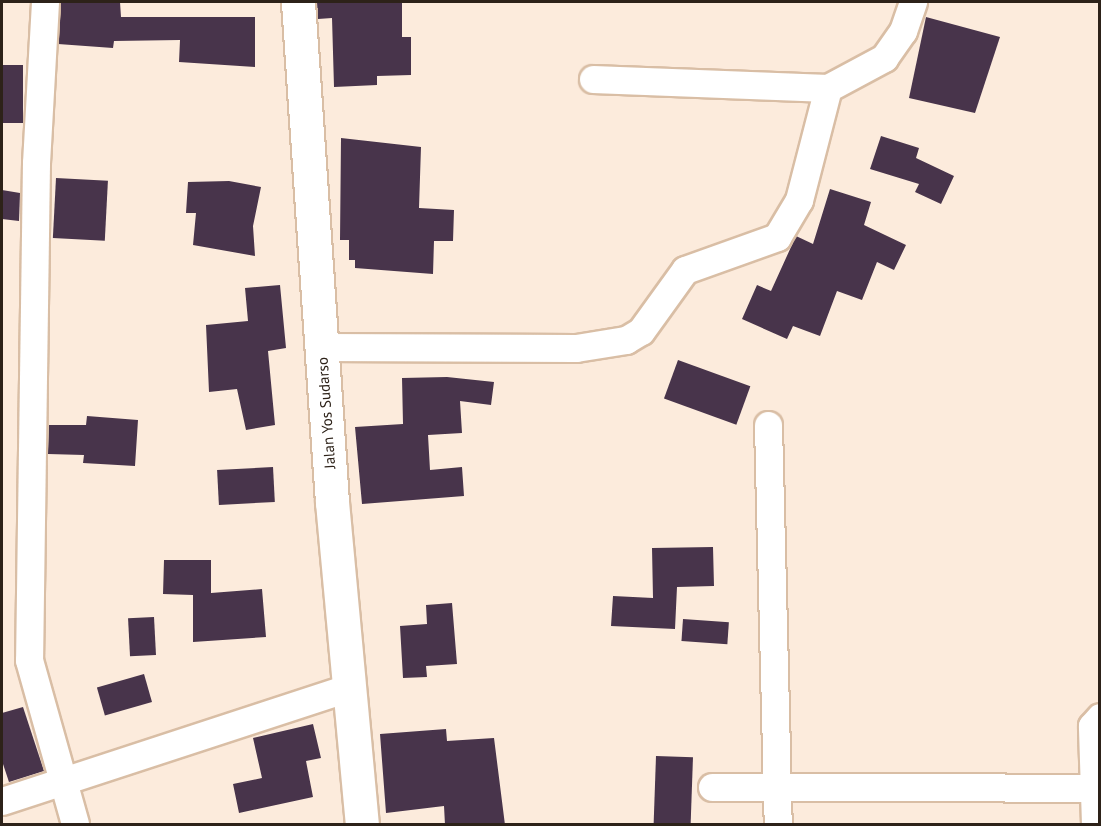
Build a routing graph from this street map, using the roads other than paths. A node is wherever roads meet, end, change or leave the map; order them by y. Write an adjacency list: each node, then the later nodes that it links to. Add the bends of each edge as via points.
1 (45, 2): 10 (street, via 36,163 29,642 33,685)
2 (298, 2): 6 (main road, Jalan Yos Sudarso)
3 (913, 2): 5 (street, via 903,31 884,58)
4 (593, 80): 5 (street)
5 (828, 88): 6 (street, via 799,200 777,237 685,270 641,331 626,340 576,348)
6 (321, 347): 8 (main road, Jalan Yos Sudarso)
7 (768, 425): 12 (street)
8 (348, 688): 10 (street); 16 (main road, Jalan Yos Sudarso)
9 (1100, 717): 13 (street, via 1092,726)
10 (59, 780): 14 (street); 15 (street)
11 (712, 787): 12 (street)
12 (778, 787): 13 (street); 17 (street)
13 (1096, 788): 18 (street)
14 (2, 801)
15 (75, 825)
16 (362, 825)
17 (778, 825)
18 (1095, 825)

